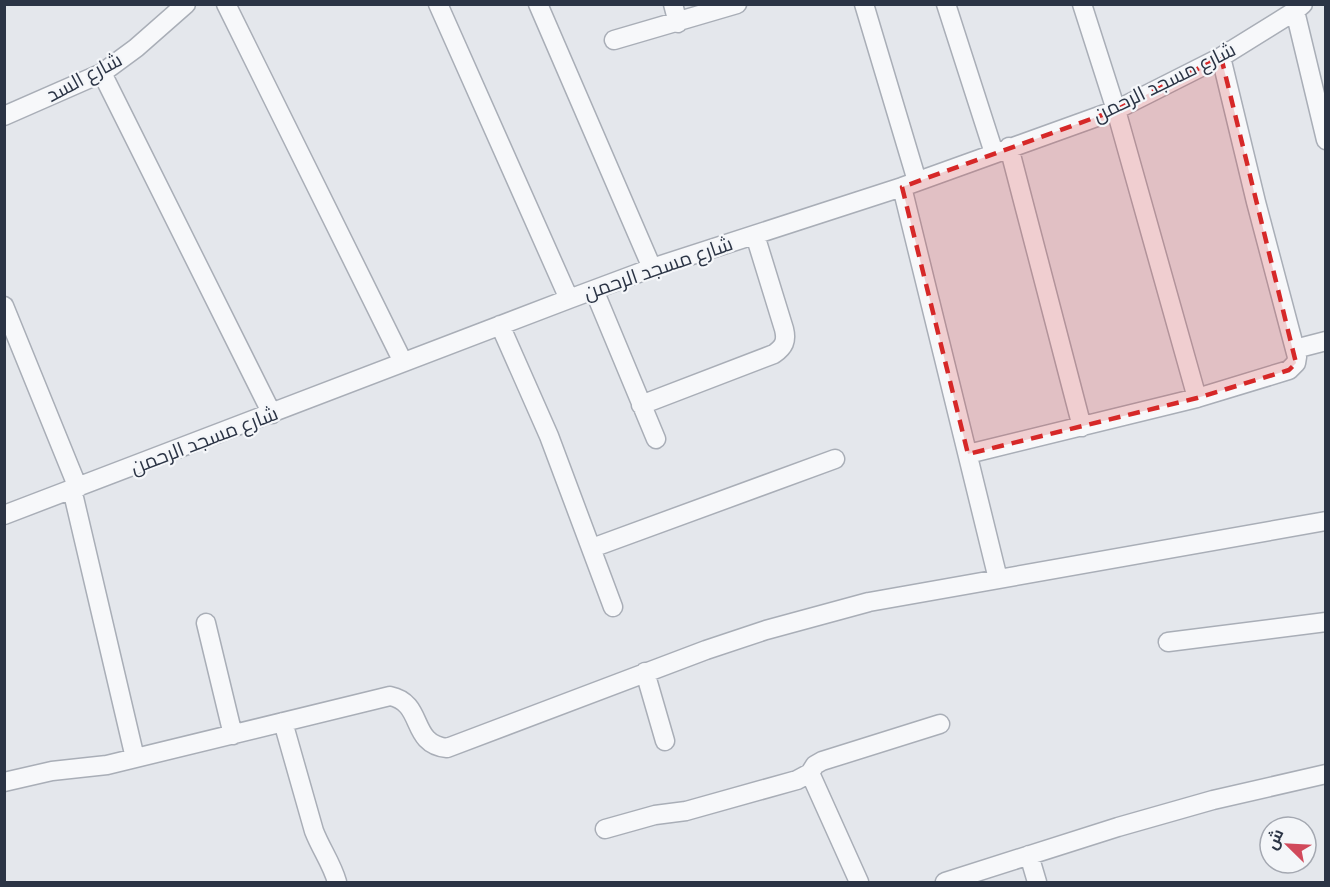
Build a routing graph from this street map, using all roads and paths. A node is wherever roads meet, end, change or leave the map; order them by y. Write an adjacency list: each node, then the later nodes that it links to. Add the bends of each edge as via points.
1 (186, 4): 14 (street, شارع السد)
2 (226, 4): 28 (street)
3 (438, 4): 23 (street)
4 (538, 4): 21 (street)
5 (673, 4): 11 (street)
6 (737, 4): 11 (street)
7 (864, 4): 19 (street)
8 (946, 4): 18 (street)
9 (1082, 4): 15 (street)
10 (1299, 8): 13 (street, شارع مسجد الرحمن); 17 (street)
11 (678, 23): 12 (street)
12 (614, 40)
13 (1221, 57): 15 (street, شارع مسجد الرحمن); 27 (street)
14 (102, 73): 16 (street, شارع السد); 31 (street)
15 (1116, 110): 18 (street, شارع مسجد الرحمن); 29 (street)
16 (4, 116)
17 (1326, 140)
18 (1001, 150): 19 (street, شارع مسجد الرحمن); 32 (street)
19 (910, 184): 20 (street, شارع مسجد الرحمن); 34 (street)
20 (755, 235): 21 (street, شارع مسجد الرحمن); 30 (street, via 784,329 786,339 782,348)
21 (652, 268): 22 (street, شارع مسجد الرحمن)
22 (594, 290): 23 (street, شارع مسجد الرحمن); 30 (street)
23 (569, 299): 25 (street, شارع مسجد الرحمن)
24 (4, 306): 36 (street)
25 (500, 325): 28 (street, شارع مسجد الرحمن); 39 (street)
26 (1326, 341): 27 (street)
27 (1295, 349): 29 (street, via 1296,363 1289,370)
28 (403, 362): 31 (street, شارع مسجد الرحمن)
29 (1197, 398): 32 (street)
30 (641, 405): 33 (street)
31 (272, 414): 36 (street, شارع مسجد الرحمن)
32 (1082, 428): 34 (street)
33 (656, 439)
34 (968, 454): 40 (street)
35 (835, 459): 39 (street)
36 (75, 489): 37 (street, شارع مسجد الرحمن); 50 (street)
37 (4, 515)
38 (1326, 521): 40 (street)
39 (592, 548): 41 (street)
40 (998, 579): 45 (street, via 814,616)
41 (613, 607)
42 (1326, 622): 44 (street)
43 (206, 623): 48 (street)
44 (1168, 642)
45 (645, 672): 46 (street, via 447,748 428,742 406,702 390,696); 49 (street)
46 (283, 722): 48 (street); 56 (street, via 314,831)
47 (940, 724): 51 (street, via 822,761)
48 (233, 735): 50 (street)
49 (664, 741)
50 (135, 758): 53 (street)
51 (810, 772): 54 (street, via 797,780 686,811); 57 (street)
52 (1326, 774): 55 (street, via 1213,800)
53 (4, 782)
54 (605, 829)
55 (1029, 855): 58 (street); 59 (street)
56 (337, 882)
57 (859, 882)
58 (945, 882)
59 (1037, 882)

